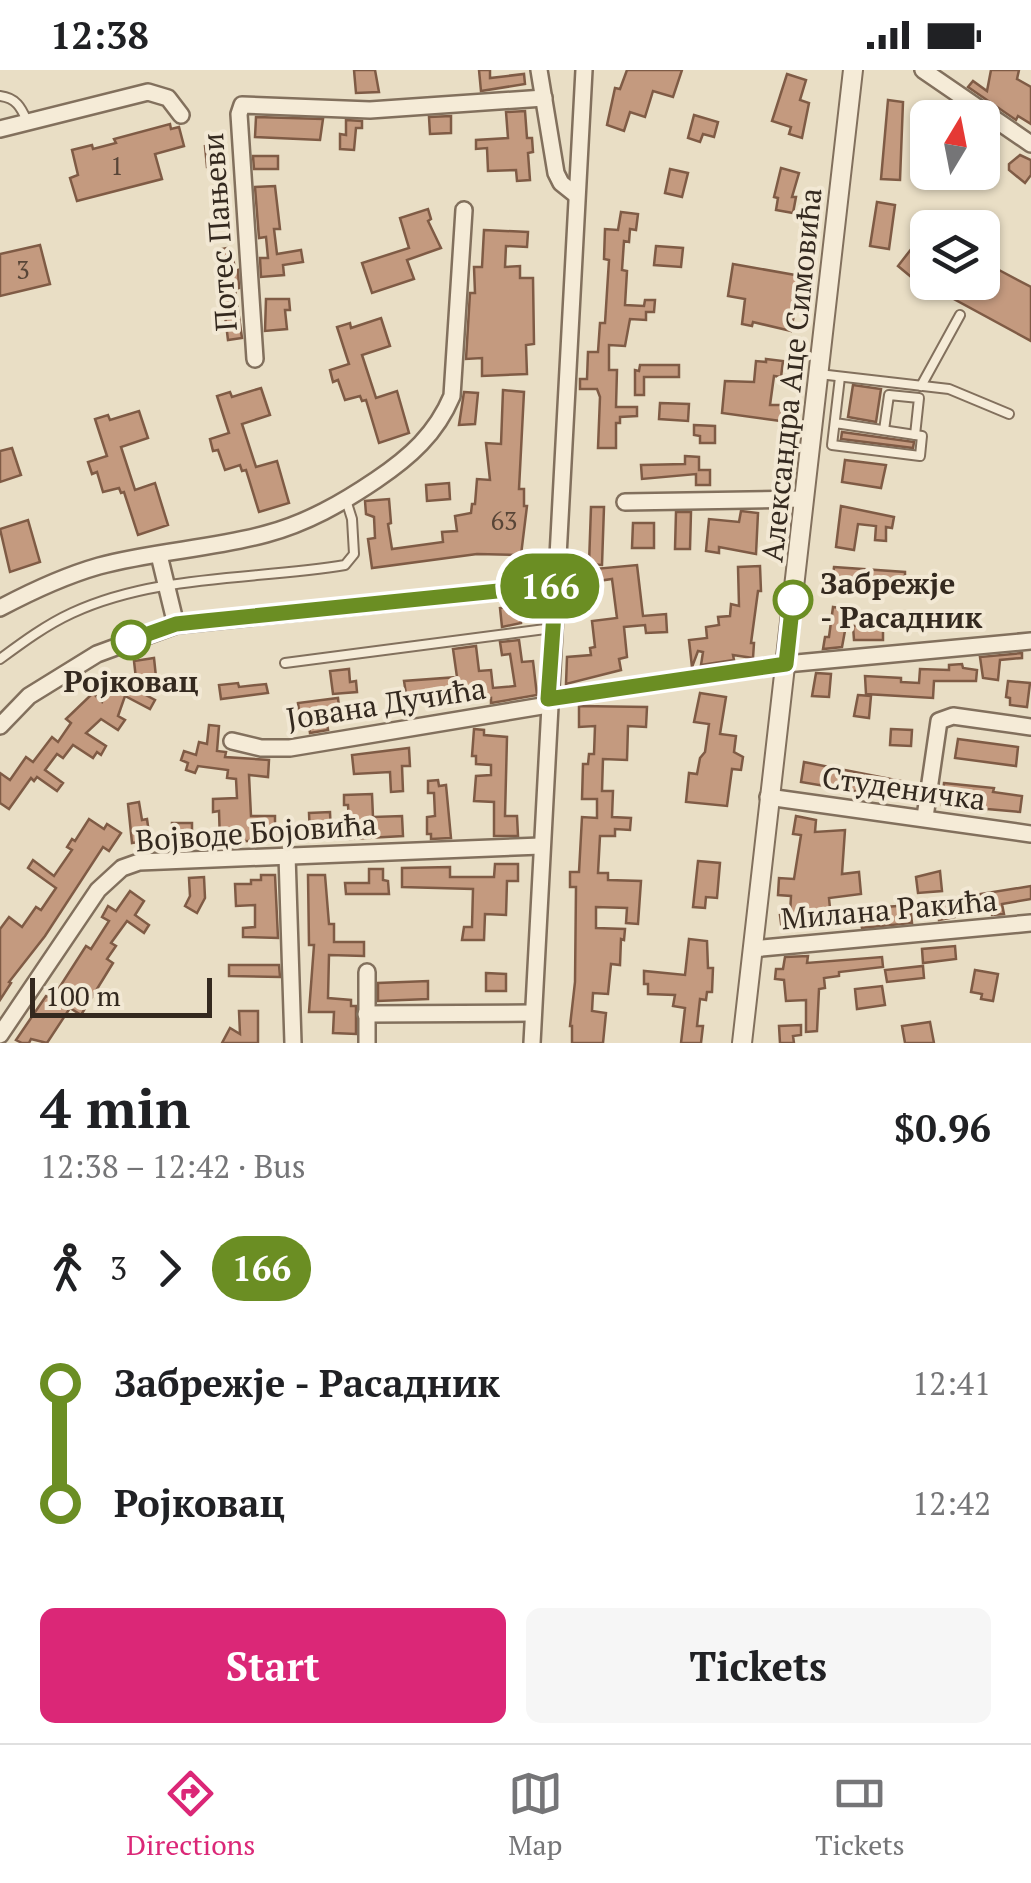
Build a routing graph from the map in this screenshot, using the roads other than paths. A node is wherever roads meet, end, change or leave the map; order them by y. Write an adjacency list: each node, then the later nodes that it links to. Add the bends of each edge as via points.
1 (539, 70): 6 (street)
2 (584, 70): 11 (street)
3 (853, 70): 15 (street, Александра Аце Симовића)
4 (923, 70): 10 (street)
5 (0, 96): 8 (lane, via 20,104)
6 (544, 98): 11 (street, via 556,172); 14 (street, Потес Пањеви, via 370,110 242,105)
7 (181, 115): 8 (street, via 168,98 148,92)
8 (28, 121): 9 (street)
9 (0, 129)
10 (1031, 144)
11 (576, 195): 27 (street)
12 (464, 210): 23 (street, via 452,396 426,441)
13 (960, 315): 17 (lane)
14 (255, 358)
15 (818, 374): 16 (lane); 22 (street, Александра Аце Симовића)
16 (840, 377): 17 (lane); 19 (lane)
17 (921, 386): 18 (lane, via 949,389)
18 (1009, 414)
19 (835, 423): 20 (lane); 21 (lane, via 832,445 920,456 922,436)
20 (884, 430): 21 (lane); 21 (lane, via 889,394 919,398)
21 (914, 435)
22 (804, 499): 24 (street); 34 (street, Александра Аце Симовића)
23 (346, 500): 25 (street, via 262,536); 26 (lane, via 354,554 345,566)
24 (625, 502)
25 (159, 554): 26 (street); 28 (street, via 60,578)
26 (167, 585): 29 (street); 32 (lane, via 73,612)
27 (556, 585): 29 (street); 30 (street)
28 (0, 608)
29 (176, 624): 36 (street, via 98,654 29,696)
30 (554, 628): 33 (lane); 35 (street)
31 (1031, 640): 34 (street, Јована Дучића)
32 (0, 659)
33 (285, 662)
34 (786, 664): 35 (street, Јована Дучића); 39 (street, Александра Аце Симовића)
35 (548, 702): 38 (street, Јована Дучића, via 290,748); 42 (street)
36 (0, 726)
37 (1031, 727): 40 (street, via 953,716 939,721)
38 (232, 741)
39 (768, 797): 40 (street, Студеничка); 45 (street, Александра Аце Симовића)
40 (924, 817): 41 (street, Студеничка)
41 (1031, 834)
42 (541, 846): 43 (street, Војводе Бојовића); 47 (street)
43 (287, 855): 49 (street, Војводе Бојовића, via 162,859 122,868 98,890); 50 (street)
44 (1031, 923): 45 (street, Милана Ракића)
45 (752, 949): 53 (street, Александра Аце Симовића)
46 (366, 972): 48 (street)
47 (533, 1013): 48 (street); 52 (street)
48 (366, 1014): 51 (street)
49 (0, 1035)
50 (293, 1043)
51 (366, 1043)
52 (532, 1043)
53 (742, 1043)

